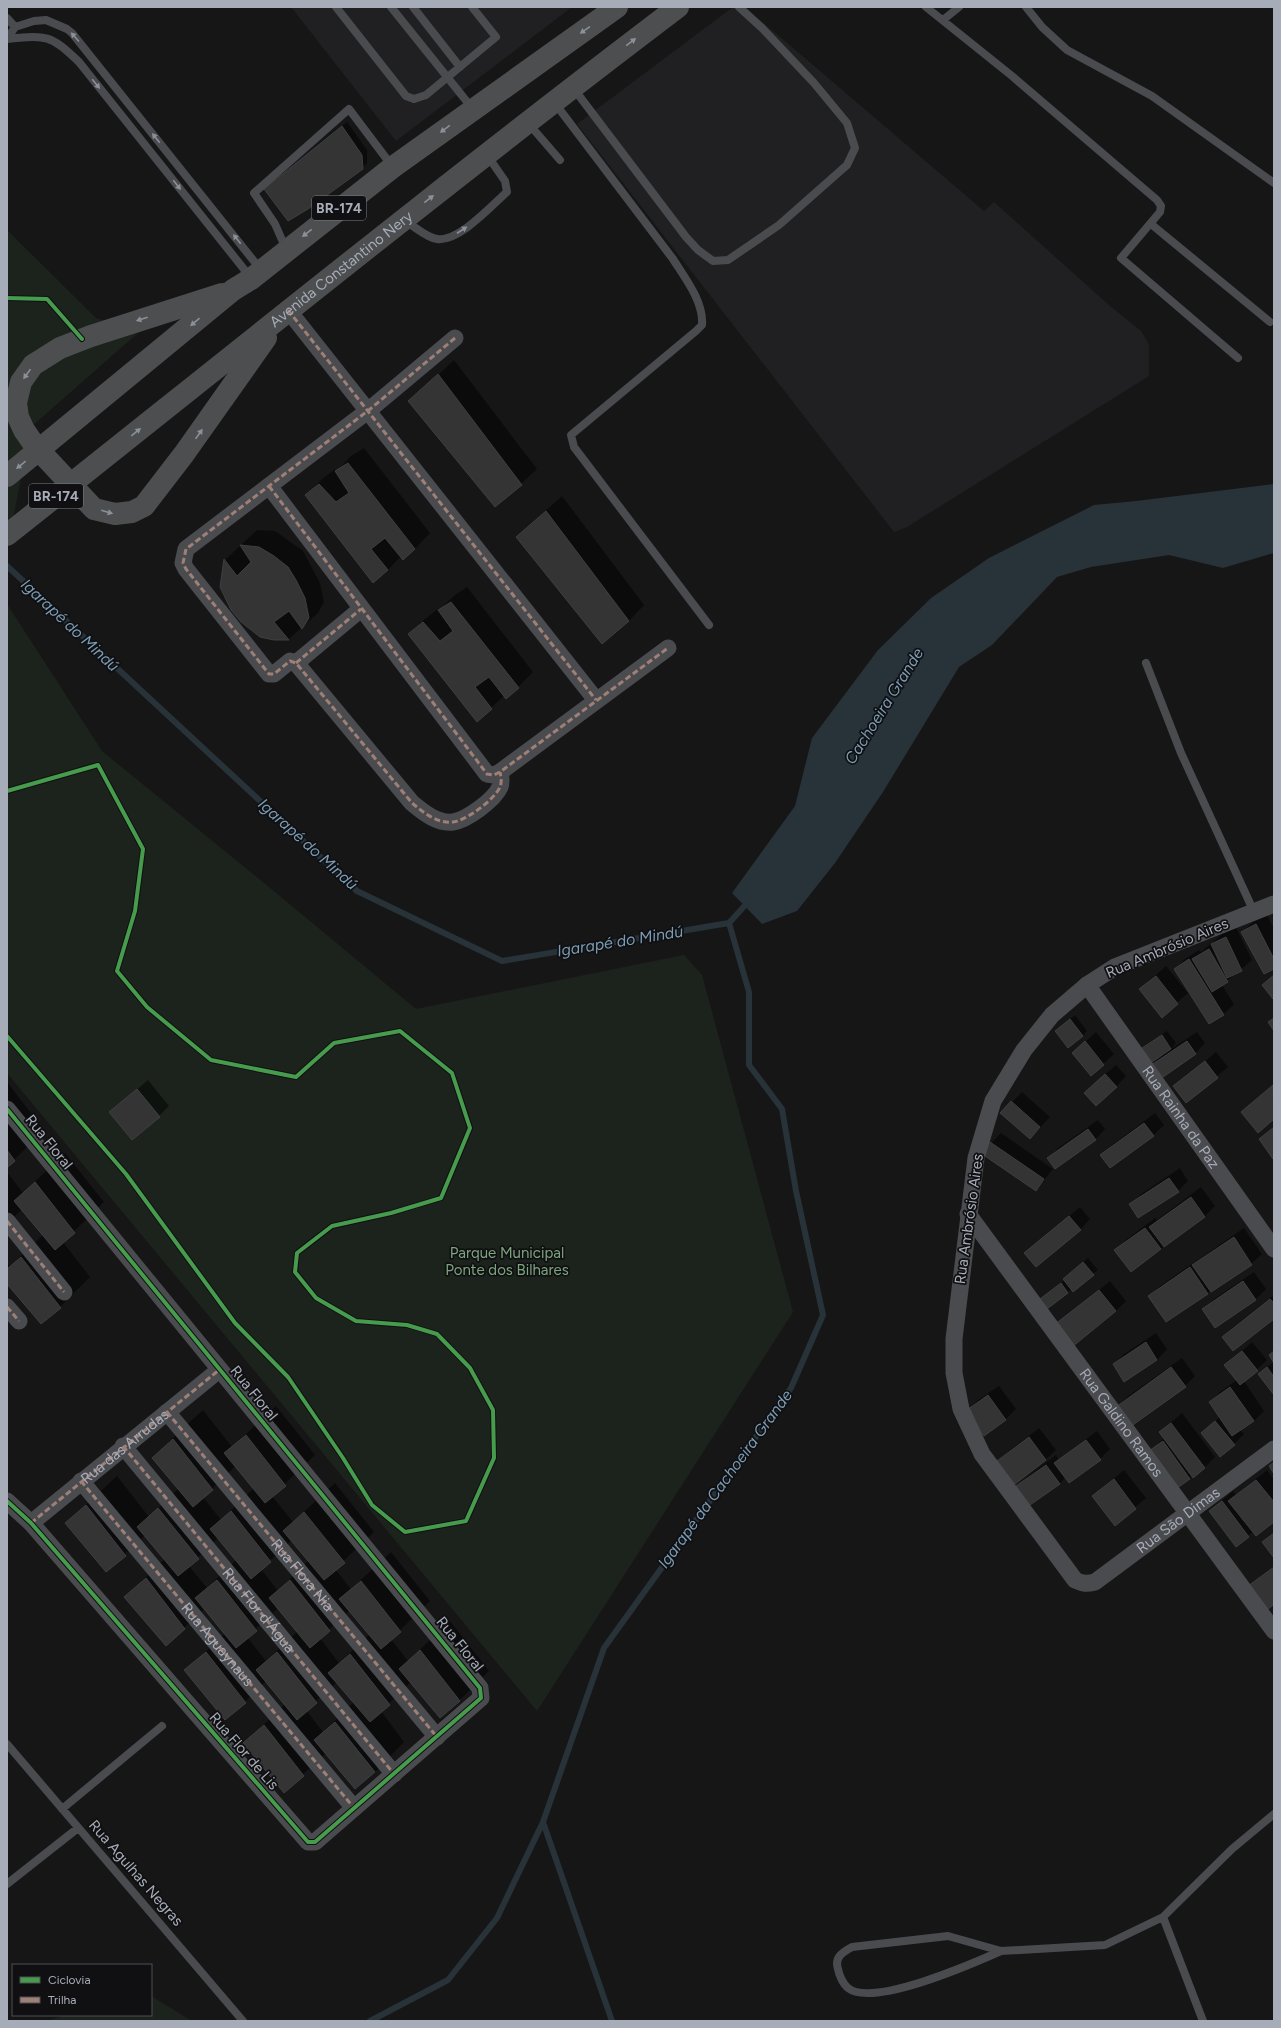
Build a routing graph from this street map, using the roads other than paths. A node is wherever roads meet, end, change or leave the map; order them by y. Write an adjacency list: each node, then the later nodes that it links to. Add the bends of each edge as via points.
1 (336, 7): 16 (lane, via 406,96 414,99 426,94)
2 (391, 7): 16 (lane)
3 (413, 7): 15 (lane)
4 (472, 7): 15 (lane, via 496,37)
5 (617, 7): 19 (highway, BR-174, one-way to 19)
6 (678, 7): 17 (highway, Avenida Constantino Nery / BR-174, one-way to 6)
7 (739, 7): 17 (lane, via 814,83 848,123 855,148 847,165 816,193 780,224 728,260 713,261 698,250 641,180)
8 (926, 7): 12 (lane)
9 (959, 7): 12 (lane)
10 (1026, 7): 24 (lane, via 1067,50 1152,96)
11 (7, 18): 13 (lane)
12 (943, 20): 26 (lane, via 1157,200 1160,212)
13 (15, 27): 14 (lane); 28 (lane, one-way to 13, via 72,33 46,20)
14 (7, 39): 28 (lane, one-way to 28, via 39,36 58,42 79,62)
15 (460, 67): 16 (lane)
16 (447, 78): 19 (lane)
17 (572, 87): 18 (highway, Avenida Constantino Nery / BR-174)
18 (553, 102): 20 (highway, Avenida Constantino Nery / BR-174); 39 (lane, via 673,259 703,316 702,325 696,331 571,435 574,447)
19 (473, 109): 23 (highway, BR-174, one-way to 23)
20 (527, 122): 21 (highway, Avenida Constantino Nery / BR-174); 22 (lane)
21 (487, 154): 25 (highway, Avenida Constantino Nery / BR-174, one-way to 21); 25 (lane, one-way to 21, via 436,239 448,239 467,227 507,192 505,181)
22 (560, 160)
23 (393, 167): 27 (highway, BR-174, one-way to 27); 27 (lane, via 349,109 254,193 275,224)
24 (1274, 183)
25 (403, 220): 30 (highway, Avenida Constantino Nery / BR-174)
26 (1150, 224): 31 (lane); 33 (lane, via 1121,258)
27 (286, 250): 28 (highway, BR-174)
28 (256, 274): 29 (highway, BR-174)
29 (233, 290): 30 (highway, one-way to 30, via 60,348 33,365 21,382 16,403 18,417 24,430 35,446 94,508 115,514 132,512 144,506); 35 (highway, BR-174, one-way to 35)
30 (284, 313): 34 (street); 37 (highway, Avenida Constantino Nery / BR-174, one-way to 30)
31 (1270, 322)
32 (455, 338): 34 (street)
33 (1238, 358)
34 (369, 410): 36 (street); 43 (street)
35 (7, 476)
36 (269, 486): 38 (street); 41 (street, via 186,549 183,563 269,674 274,674 290,661)
37 (7, 535)
38 (361, 609): 41 (street); 44 (street, via 481,768 487,774 494,775)
39 (709, 625)
40 (668, 648): 43 (street)
41 (296, 663): 44 (street, via 412,803 424,813 439,820 453,822 469,815 496,794 502,779)
42 (1146, 663): 46 (lane, via 1181,753)
43 (596, 700): 44 (street)
44 (500, 772)
45 (1274, 904): 46 (street, Rua Ambrósio Aires)
46 (1254, 912): 47 (street, Rua Ambrósio Aires, via 1116,967)
47 (1087, 985): 49 (street, Rua Ambrósio Aires, via 1052,1016 1024,1050 993,1101 976,1158); 51 (street, Rua Rainha da Paz)
48 (7, 1109): 55 (street, Rua Floral)
49 (968, 1214): 61 (street, Rua Galdino Ramos); 63 (street, Rua Ambrósio Aires, via 954,1339 954,1373 961,1409 982,1454 1075,1580)
50 (7, 1221): 52 (street)
51 (1274, 1249)
52 (64, 1292)
53 (7, 1307): 54 (street)
54 (19, 1321)
55 (219, 1370): 56 (street, Rua das Arrudas); 65 (street, Rua Floral, via 470,1675)
56 (167, 1412): 57 (street, Rua das Arrudas); 67 (street, Rua Flora Nia)
57 (123, 1446): 59 (street, Rua das Arrudas); 69 (street, Rua Flor d'Água)
58 (1274, 1449): 61 (street, Rua São Dimas)
59 (81, 1481): 62 (street, Rua das Arrudas); 70 (street, Rua Aguaynaus)
60 (7, 1501): 62 (street, Rua Flor de Lis)
61 (1186, 1512): 63 (street, Rua São Dimas, via 1095,1582); 64 (street, Rua Galdino Ramos)
62 (31, 1523): 70 (street, Rua Flor de Lis, via 308,1842 315,1842)
63 (1080, 1583)
64 (1274, 1631)
65 (482, 1693): 67 (street, Rua Flor de Lis, via 480,1701)
66 (162, 1726): 71 (lane)
67 (437, 1737): 69 (street, Rua Flor de Lis)
68 (7, 1744): 71 (lane, Rua Agulhas Negras)
69 (394, 1774): 70 (street, Rua Flor de Lis)
70 (354, 1808)
71 (62, 1809): 73 (lane, Rua Agulhas Negras)
72 (1274, 1814): 75 (lane, via 1232,1849)
73 (78, 1828): 74 (lane); 77 (lane, Rua Agulhas Negras)
74 (7, 1884)
75 (1163, 1917): 76 (lane, via 1105,1945); 78 (lane)
76 (1001, 1951): 76 (lane, via 948,1936 852,1946 841,1953 836,1964 848,1988 862,1992 897,1989 961,1970)
77 (243, 2021)
78 (1203, 2021)

